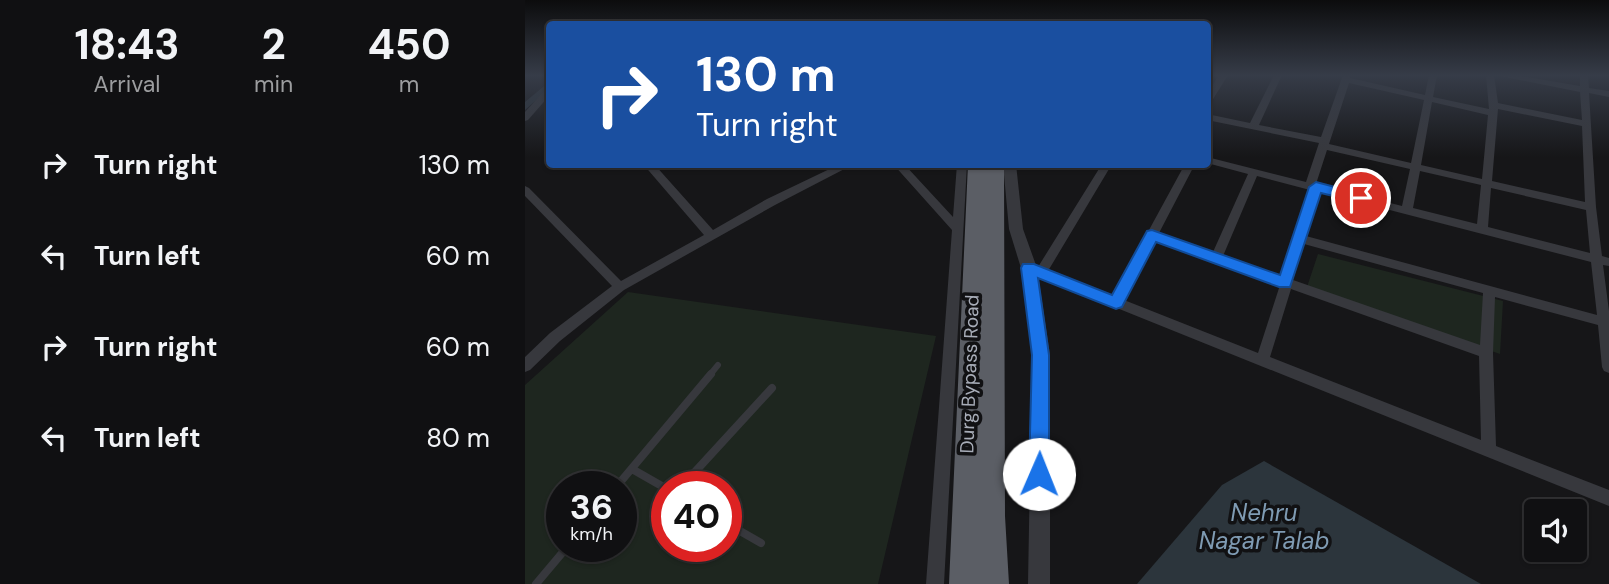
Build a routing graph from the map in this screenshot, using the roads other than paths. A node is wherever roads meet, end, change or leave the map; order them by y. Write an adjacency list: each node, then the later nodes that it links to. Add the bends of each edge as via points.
1 (541, 102): 9 (street)
2 (1265, 102): 12 (street)
3 (1338, 102): 13 (street)
4 (1428, 102): 15 (street)
5 (1454, 102): 8 (street)
6 (1492, 102): 8 (street)
7 (1586, 102): 11 (street)
8 (1493, 109): 11 (street); 26 (street)
9 (525, 118)
10 (1211, 118): 12 (street)
11 (1588, 124): 29 (street)
12 (1254, 125): 13 (street)
13 (1324, 144): 15 (street); 27 (street)
14 (1211, 161): 25 (street)
15 (1416, 167): 26 (street); 30 (street)
16 (652, 168): 33 (street)
17 (831, 168): 33 (street)
18 (902, 168): 31 (street)
19 (963, 168): 31 (street)
20 (977, 168): 60 (highway, Durg Bypass Road)
21 (995, 168): 61 (highway, Durg Bypass Road)
22 (1009, 168): 38 (street, via 1016,229)
23 (1104, 168): 38 (street)
24 (1188, 168): 34 (street)
25 (1254, 172): 27 (street); 36 (street)
26 (1485, 184): 29 (street); 32 (street)
27 (1313, 186): 30 (street); 35 (street)
28 (525, 190): 40 (street)
29 (1591, 207): 37 (street)
30 (1407, 210): 32 (street)
31 (958, 229): 59 (street)
32 (1482, 229): 37 (street)
33 (711, 235): 40 (street)
34 (1152, 235): 36 (street); 42 (street)
35 (1299, 239): 39 (street); 41 (street)
36 (1216, 258): 39 (street)
37 (1603, 260): 43 (street)
38 (1034, 270): 42 (street); 62 (street, via 1041,355)
39 (1285, 283): 44 (street); 45 (street)
40 (621, 287): 47 (street)
41 (1489, 290): 43 (street); 44 (street)
42 (1116, 303): 45 (street)
43 (1604, 322): 48 (street)
44 (1486, 353): 50 (street)
45 (1262, 361): 50 (street)
46 (718, 365): 51 (lane)
47 (525, 366)
48 (1609, 367)
49 (772, 388): 52 (lane)
50 (1489, 451): 54 (street)
51 (632, 469): 53 (lane)
52 (696, 471)
53 (651, 480)
54 (1609, 498)
55 (742, 532): 56 (lane)
56 (761, 543)
57 (555, 562): 58 (lane)
58 (536, 584)
59 (935, 584)
60 (964, 584)
61 (994, 584)
62 (1039, 584)

